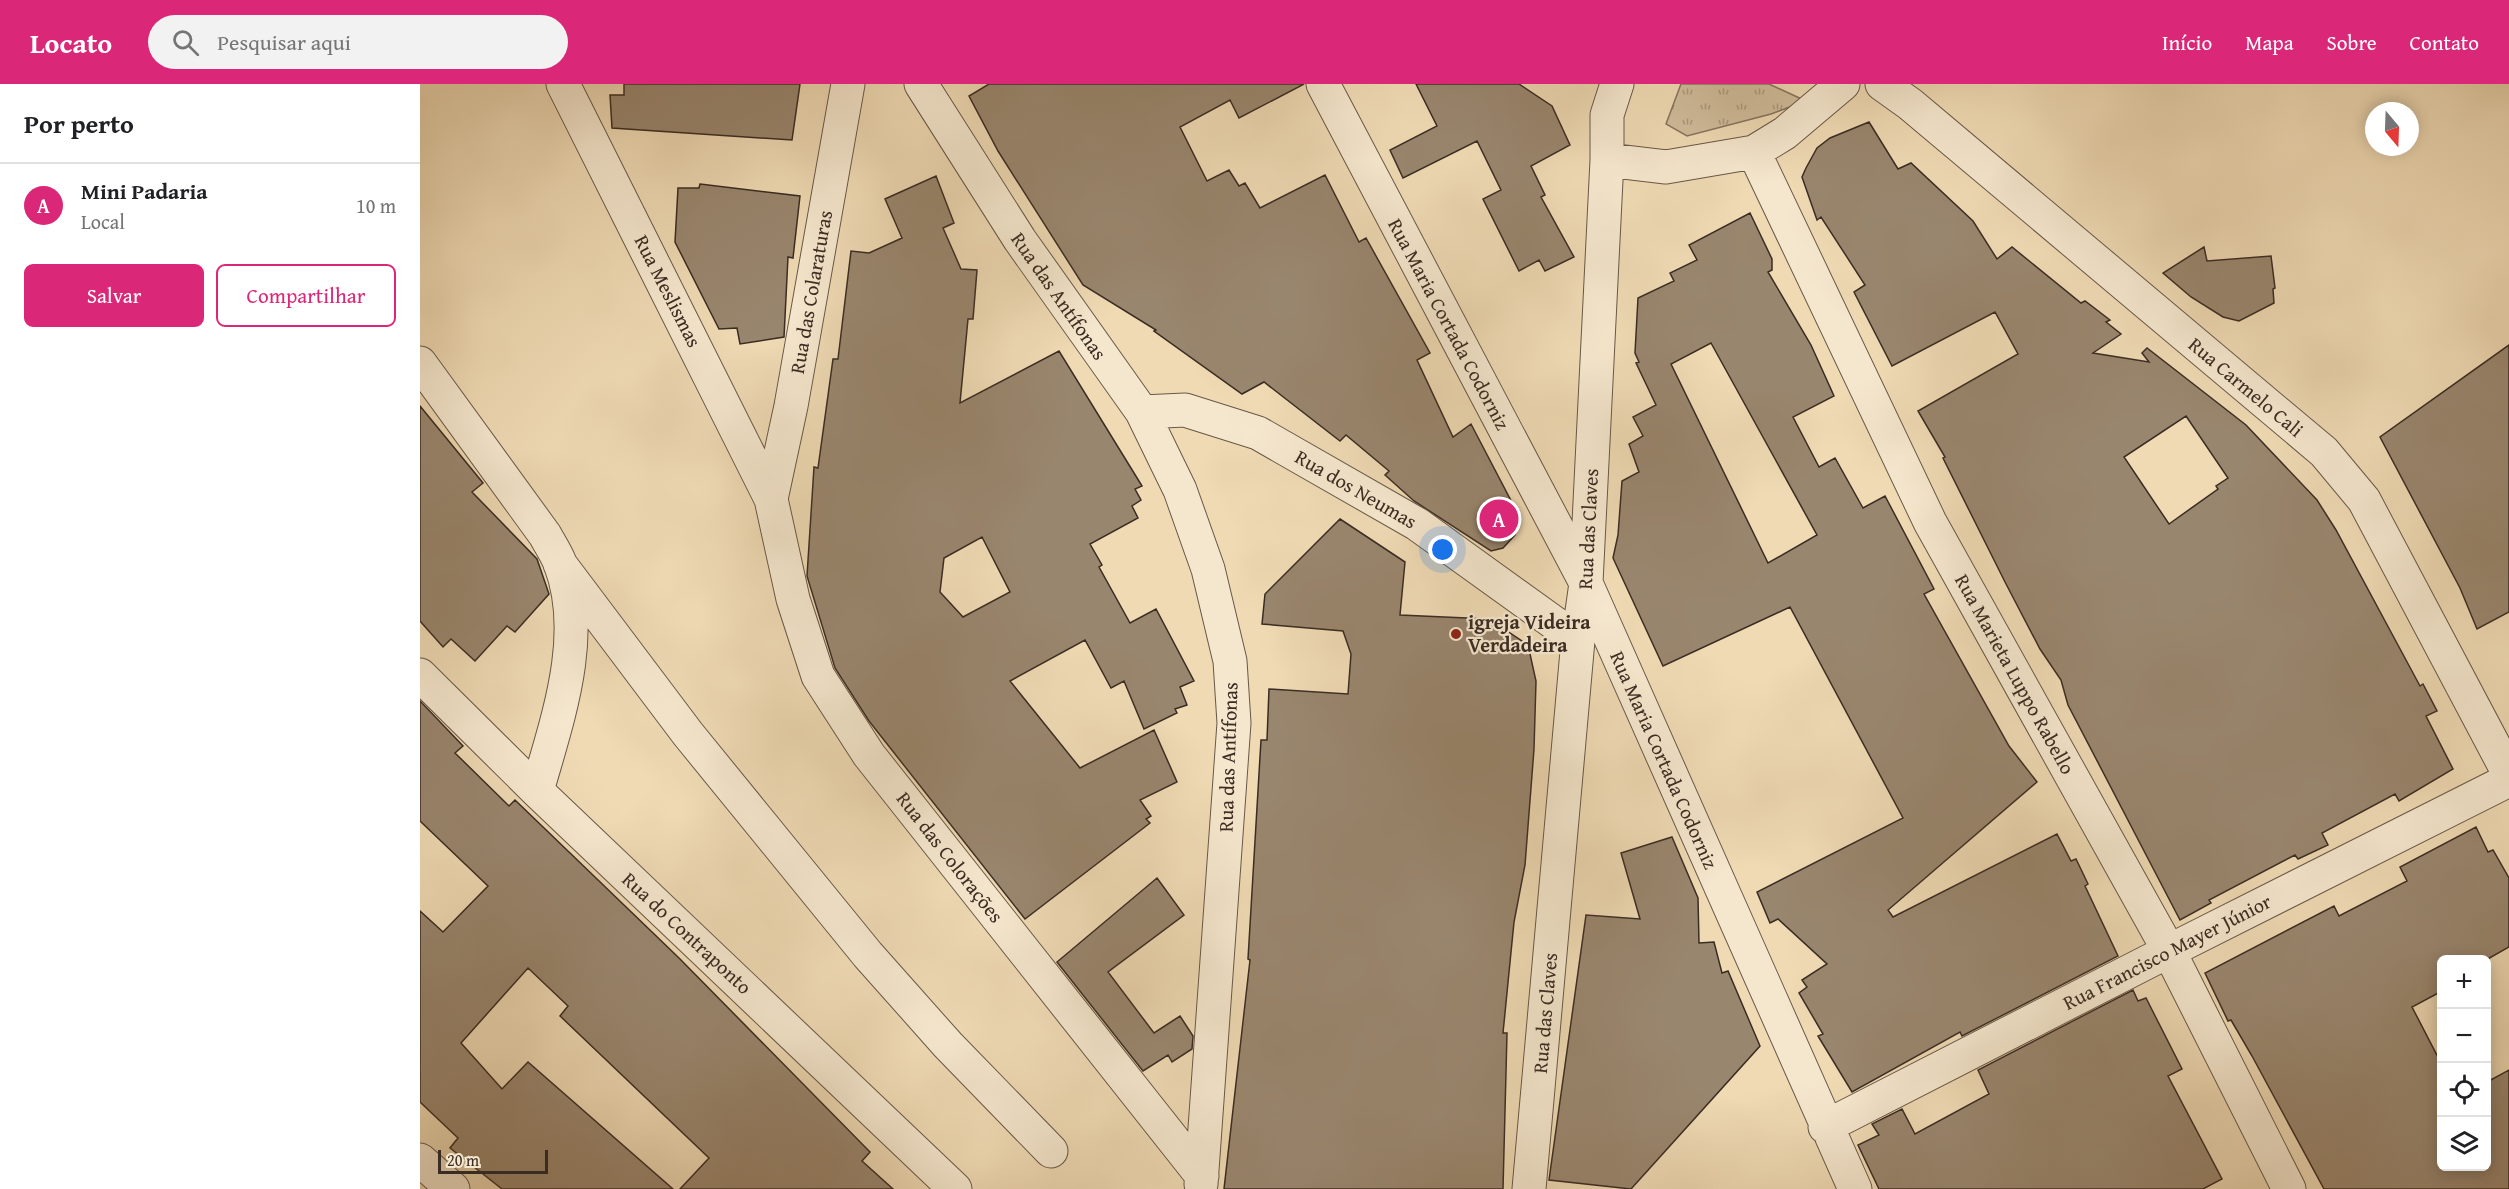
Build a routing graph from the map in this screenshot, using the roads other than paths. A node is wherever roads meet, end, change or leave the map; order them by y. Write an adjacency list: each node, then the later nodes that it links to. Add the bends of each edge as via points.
1 (563, 84): 12 (street, Rua Meslismas)
2 (848, 84): 12 (street, Rua das Colaraturas)
3 (921, 84): 11 (street, Rua das Antífonas, via 1020,240)
4 (1323, 84): 14 (street, Rua Maria Cortada Codorniz)
5 (1617, 84): 9 (street, via 1607,115)
6 (1843, 84): 8 (street, via 1785,133)
7 (1882, 84): 17 (street, Rua Carmelo Cali, via 2324,452 2346,476 2364,500)
8 (1754, 152): 9 (street, via 1665,168); 20 (street, Rua Marieta Luppo Rabello, via 1930,522)
9 (1607, 160): 14 (street, Rua das Claves)
10 (420, 363): 13 (street, via 545,535)
11 (1142, 412): 15 (street, Rua dos Neumas, via 1185,410 1258,433 1416,524); 24 (street, Rua das Antífonas, via 1180,490 1208,569 1230,661 1234,723)
12 (771, 499): 24 (street, Rua das Colorações, via 793,599 818,676 869,755)
13 (560, 564): 19 (street, via 572,630 556,725); 22 (street, via 688,734 868,955)
14 (1586, 584): 15 (street, Rua das Claves); 21 (street, Rua Maria Cortada Codorniz)
15 (1578, 640): 27 (street, Rua das Claves)
16 (420, 675): 19 (street, Rua do Contraponto)
17 (2509, 774)
18 (2509, 780): 20 (street, Rua Francisco Mayer Júnior)
19 (537, 791): 26 (street, Rua do Contraponto)
20 (2169, 951): 21 (street, Rua Francisco Mayer Júnior); 29 (street, Rua Marieta Luppo Rabello)
21 (1825, 1127): 28 (street, Rua Maria Cortada Codorniz)
22 (1051, 1151)
23 (420, 1160): 25 (street)
24 (1201, 1183)
25 (453, 1189)
26 (955, 1189)
27 (1529, 1189)
28 (1855, 1189)
29 (2289, 1189)

